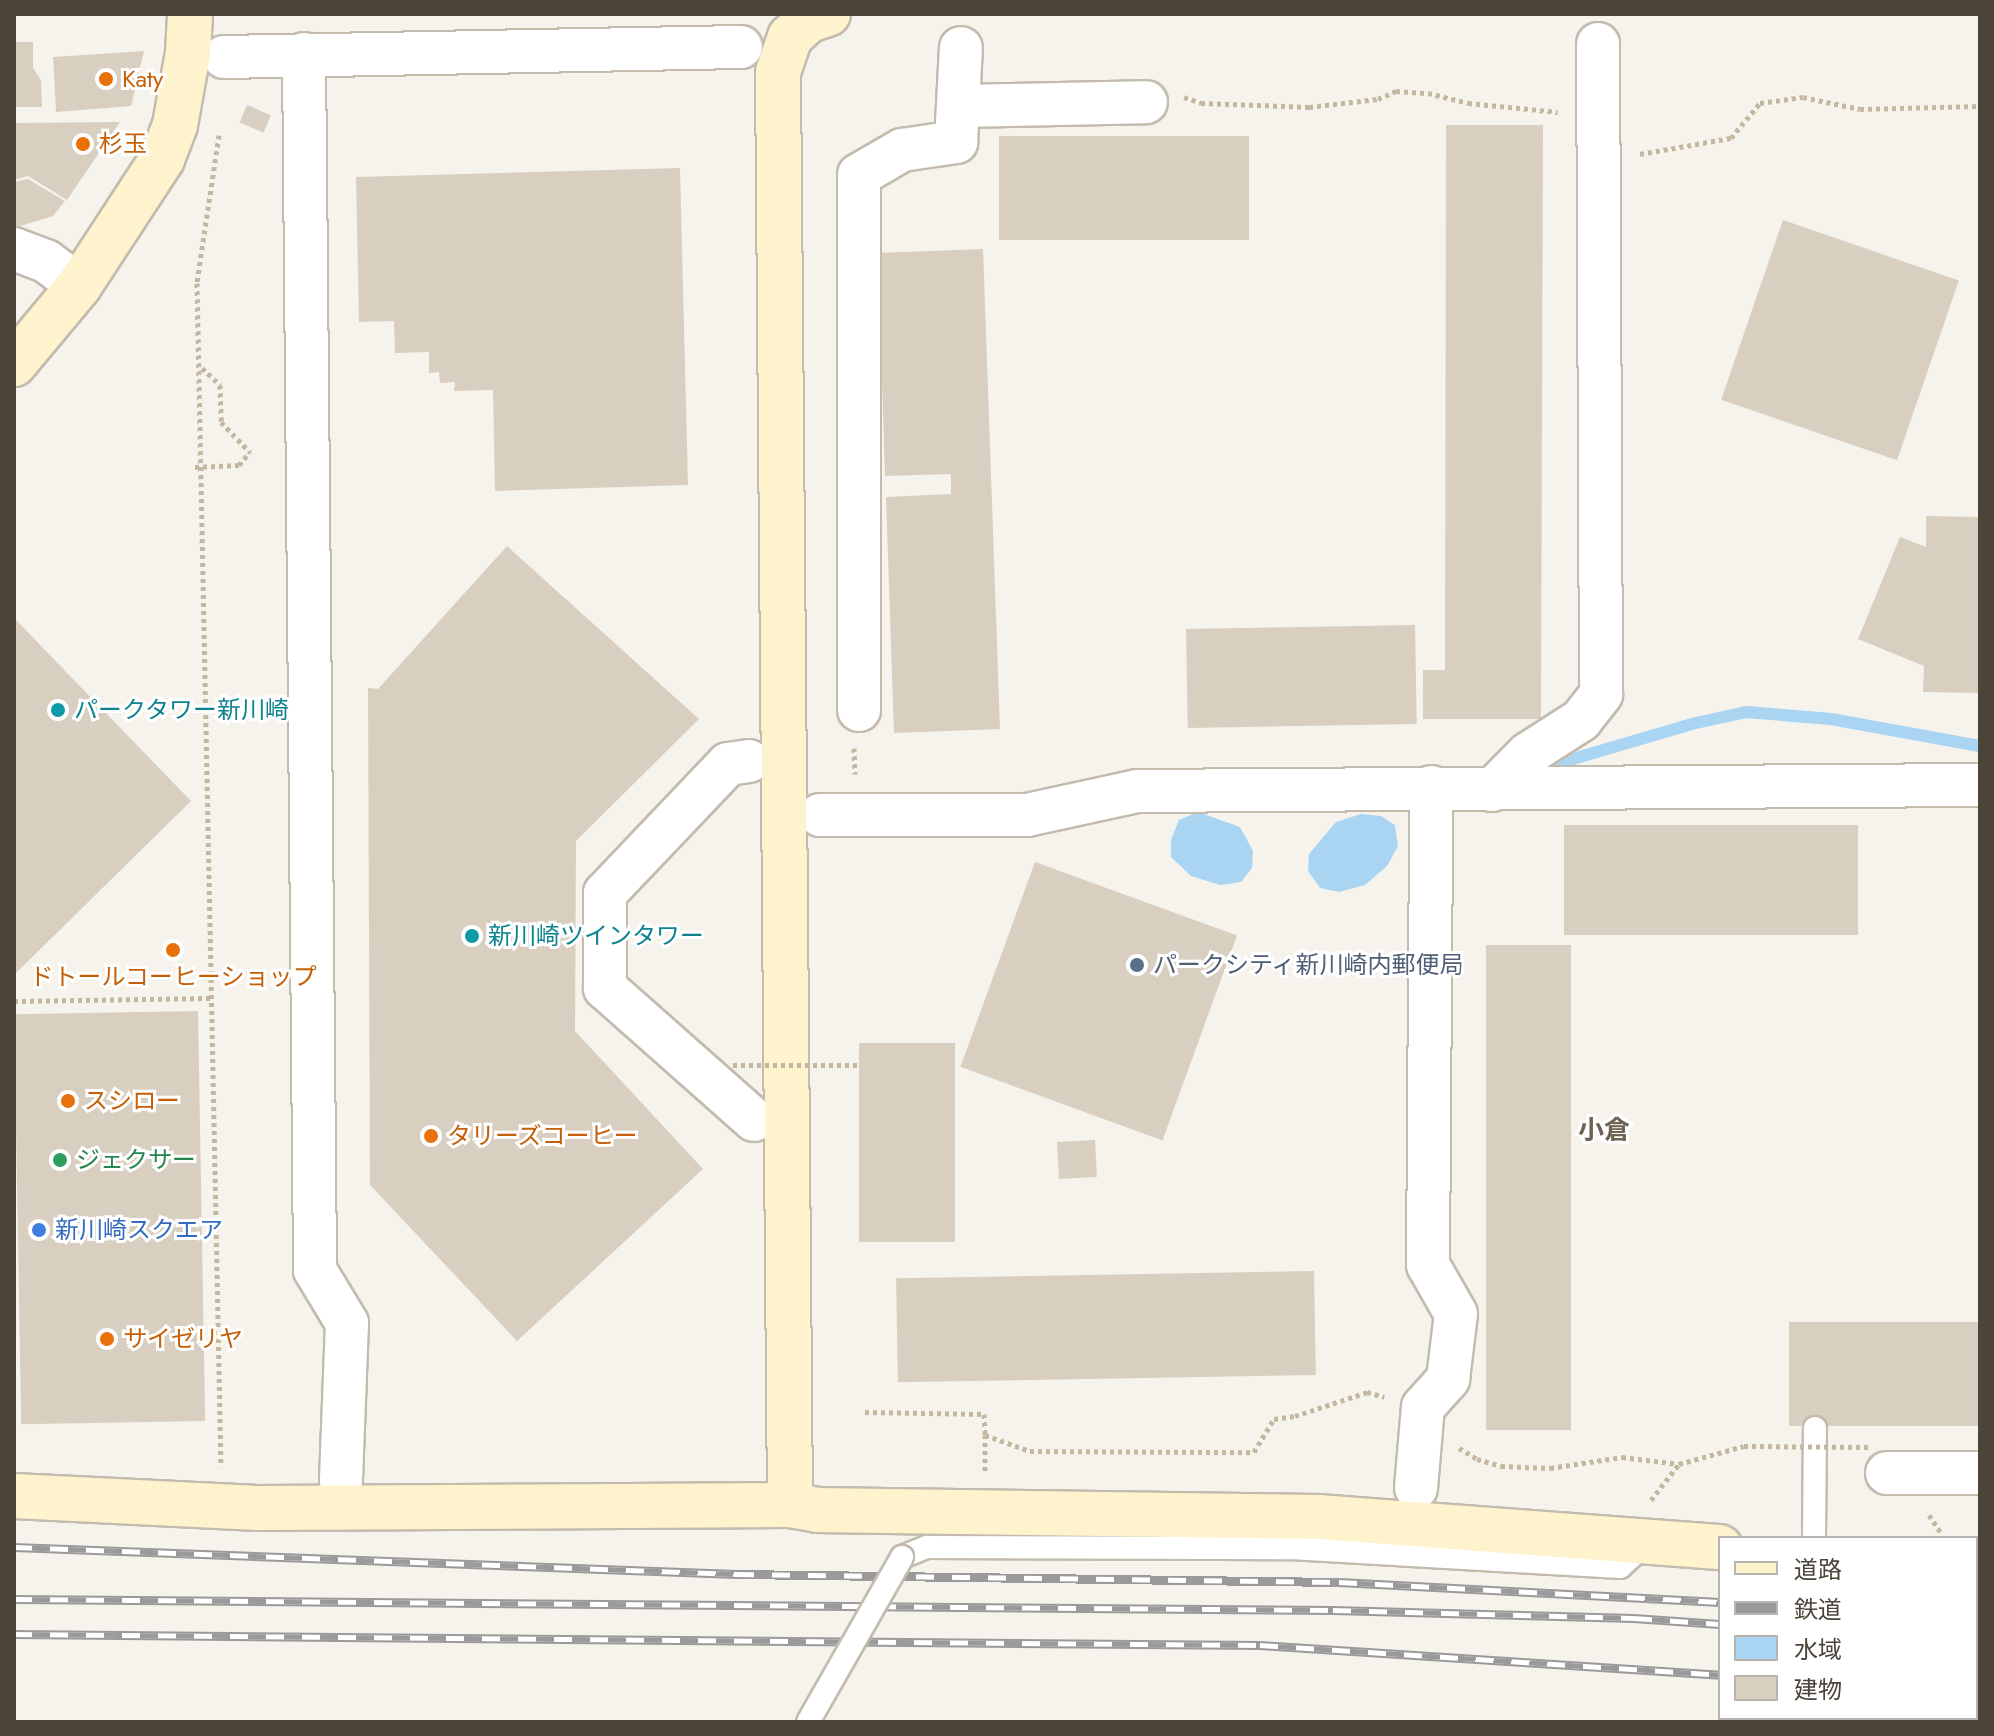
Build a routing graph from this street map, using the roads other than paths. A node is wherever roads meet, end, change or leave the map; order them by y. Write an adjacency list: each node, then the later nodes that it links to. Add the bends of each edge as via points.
1 (190, 14): 11 (street, via 175,125 162,159)
2 (828, 14): 26 (street, via 809,20 790,37 778,72)
3 (1598, 44): 17 (street, via 1601,694 1581,720 1528,754)
4 (741, 47): 6 (street)
5 (961, 48): 9 (street)
6 (304, 54): 7 (street); 23 (street, via 315,1270 347,1323)
7 (224, 57)
8 (1146, 102): 9 (street)
9 (959, 106): 13 (street, via 956,142 902,150 859,175)
10 (14, 249): 11 (street, via 46,261)
11 (79, 286): 12 (street)
12 (14, 364)
13 (859, 710)
14 (749, 761): 19 (street, via 728,764 605,893 605,988)
15 (1980, 785): 17 (street)
16 (1431, 787): 17 (street); 18 (street, via 1137,791 1027,815); 24 (street, via 1428,1265 1456,1314 1448,1379 1423,1415)
17 (1492, 790)
18 (838, 815)
19 (754, 1120)
20 (1815, 1428): 28 (lane)
21 (1878, 1460): 22 (street)
22 (1980, 1473)
23 (341, 1481)
24 (1416, 1488)
25 (14, 1496): 26 (street, via 305,1508)
26 (790, 1505): 27 (street, via 817,1510)
27 (1647, 1524): 29 (street); 30 (lane, bridge, via 1620,1567 1290,1548 927,1547 902,1557)
28 (1814, 1536)
29 (1718, 1546)
30 (808, 1722)

